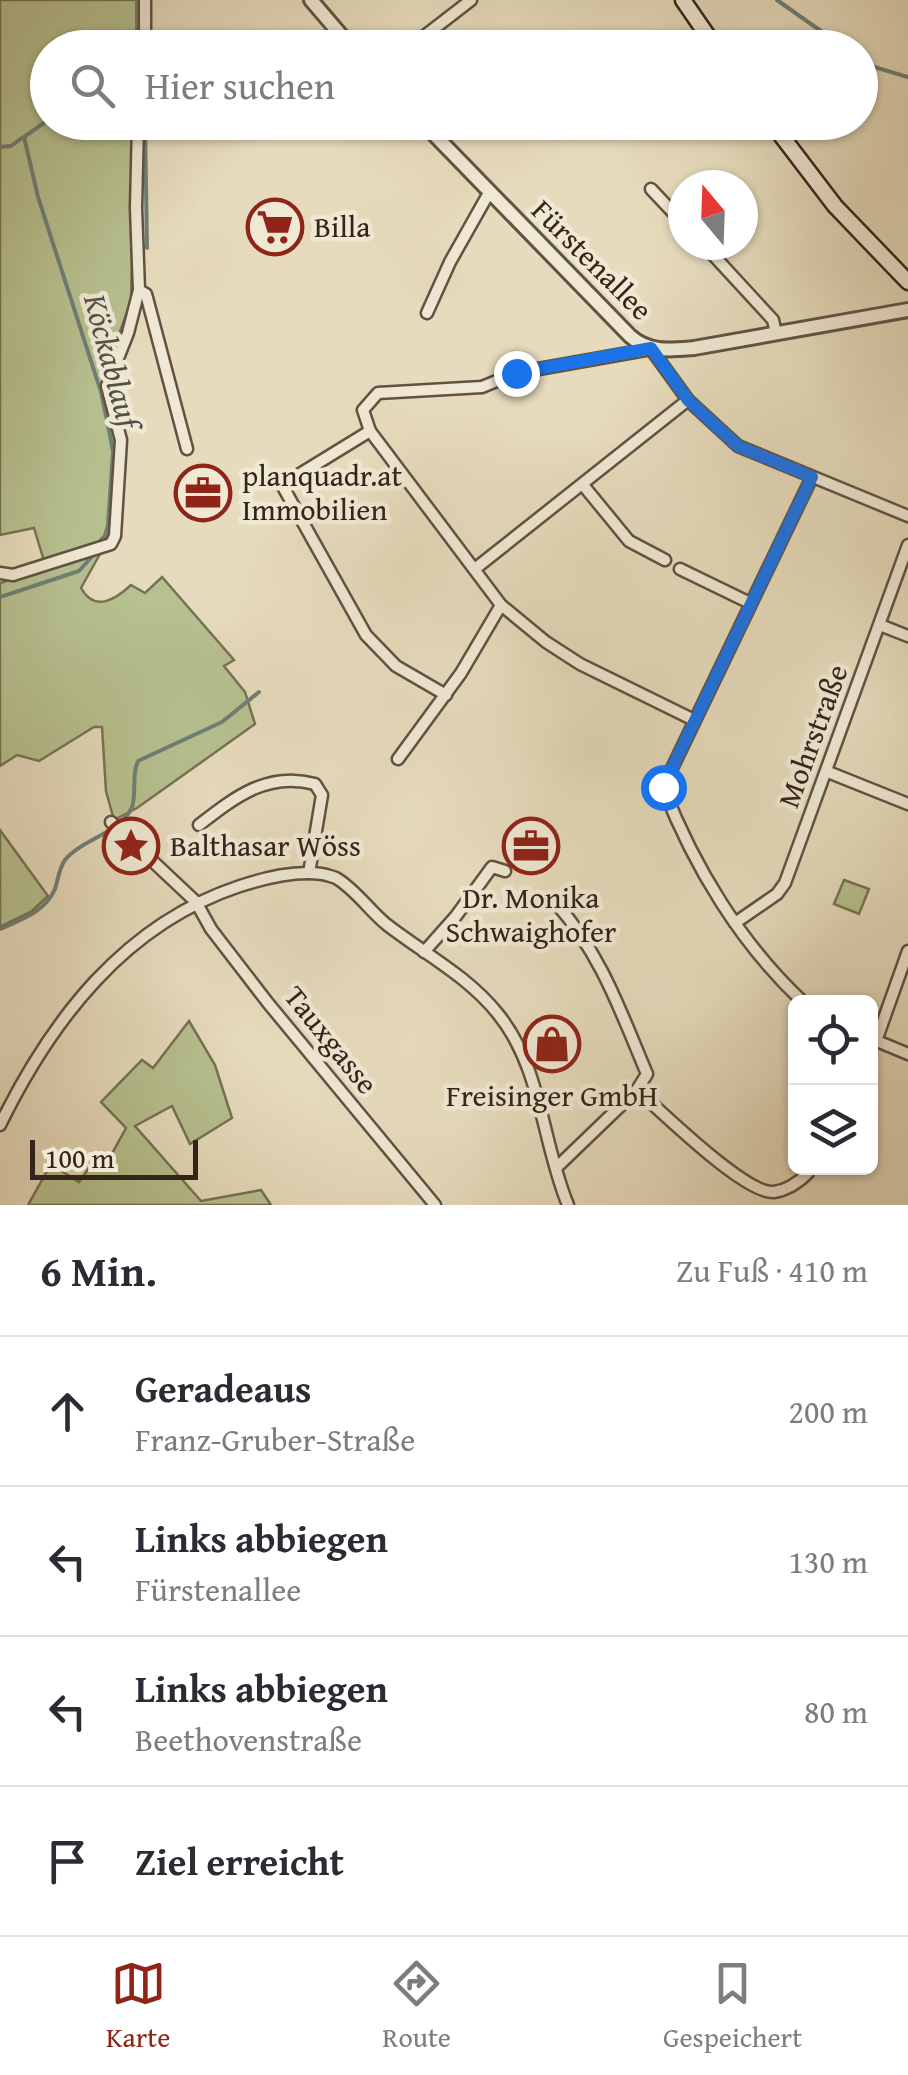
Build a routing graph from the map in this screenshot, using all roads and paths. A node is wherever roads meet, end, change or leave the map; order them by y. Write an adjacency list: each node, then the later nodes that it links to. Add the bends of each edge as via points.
1 (145, 0): 5 (street)
2 (310, 0): 6 (street)
3 (470, 0): 7 (street)
4 (683, 0): 8 (main road)
5 (146, 30)
6 (336, 30)
7 (432, 30)
8 (704, 30)
9 (138, 140): 17 (street)
10 (440, 140): 13 (street, Fürstenallee)
11 (783, 140): 16 (main road)
12 (651, 189): 14 (street)
13 (490, 190): 19 (street, Fürstenallee); 21 (street, Fürstenallee, via 630,336)
14 (668, 207)
15 (718, 260): 20 (street, via 773,320)
16 (908, 282)
17 (139, 290): 24 (street, via 146,294); 32 (street, via 107,386 122,440 118,519 103,547 13,575)
18 (908, 310): 20 (street)
19 (428, 312)
20 (776, 333): 21 (street, via 694,348)
21 (651, 348): 22 (street, Fürstenallee); 23 (street, via 516,373 482,387 378,393 364,410)
22 (688, 400): 25 (street, Fürstenallee, via 738,446); 26 (street)
23 (370, 431): 30 (street); 37 (street, via 282,485 366,635 396,666)
24 (187, 449)
25 (812, 477): 27 (street, Fürstenallee); 33 (street)
26 (583, 485): 29 (street, via 629,541); 30 (street)
27 (908, 516)
28 (908, 544): 35 (street, Mohrstraße)
29 (665, 560)
30 (476, 568): 34 (street)
31 (680, 569): 33 (street)
32 (0, 573)
33 (750, 602): 38 (street)
34 (501, 605): 37 (street); 38 (street, via 580,664)
35 (880, 625): 36 (street); 40 (street, Mohrstraße)
36 (908, 636)
37 (446, 695): 39 (street)
38 (694, 720): 48 (street, via 663,787 693,855)
39 (398, 760)
40 (828, 772): 41 (street); 48 (street, Mohrstraße, via 785,883)
41 (908, 804)
42 (113, 824): 46 (street, Tauxgasse)
43 (198, 825): 45 (street, via 267,782 316,784 322,795)
44 (505, 871): 50 (street, via 492,867)
45 (308, 873): 46 (street); 50 (street, via 336,878)
46 (196, 902): 56 (street, via 138,939 92,985 40,1054); 59 (street, Tauxgasse, via 258,990)
47 (555, 902): 55 (street, via 582,933 614,995 647,1074)
48 (735, 923): 51 (street)
49 (908, 950): 52 (street)
50 (424, 952): 57 (street, via 499,1014 531,1076)
51 (797, 995)
52 (878, 1027)
53 (878, 1042): 54 (street)
54 (908, 1054)
55 (637, 1090): 57 (street); 58 (street, via 744,1183 774,1192)
56 (0, 1125)
57 (556, 1168): 60 (street)
58 (806, 1175)
59 (434, 1205)
60 (568, 1205)

